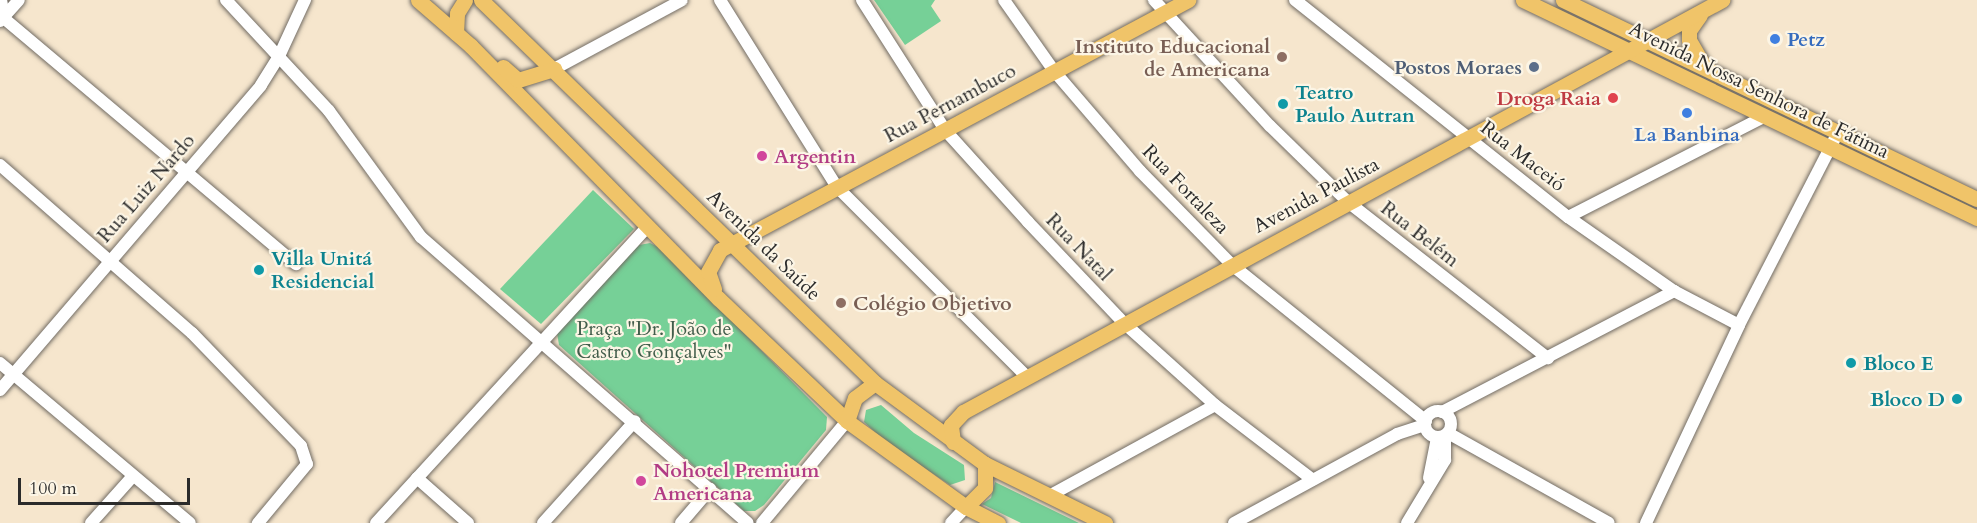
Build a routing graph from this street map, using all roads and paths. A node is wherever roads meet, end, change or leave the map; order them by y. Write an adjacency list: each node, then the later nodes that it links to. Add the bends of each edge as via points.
1 (1, 0): 19 (street)
2 (19, 0): 19 (street)
3 (226, 0): 24 (street)
4 (304, 0): 24 (street, Rua Luiz Nardo)
5 (418, 0): 20 (main road)
6 (465, 0): 20 (main road, via 457,13)
7 (481, 0): 25 (main road, Avenida da Saúde)
8 (682, 0): 25 (street)
9 (720, 0): 35 (street)
10 (862, 0): 29 (street, Rua Natal)
11 (1004, 0): 27 (street, Rua Fortaleza)
12 (1154, 0): 18 (street, Rua Belém)
13 (1188, 0): 18 (main road, Rua Pernambuco)
14 (1295, 0): 31 (street, Rua Maceió)
15 (1523, 0): 23 (main road, Avenida Nossa Senhora de Fátima)
16 (1563, 0): 21 (main road, Avenida Nossa Senhora de Fátima)
17 (1717, 3): 21 (main road, Avenida Paulista); 26 (main road, via 1694,21 1689,40 1698,61)
18 (1165, 12): 27 (main road, Rua Pernambuco); 37 (street, Rua Belém, via 1270,126)
19 (1, 17): 34 (street)
20 (456, 33): 22 (main road)
21 (1648, 41): 23 (main road, Avenida Paulista); 26 (main road, Avenida Nossa Senhora de Fátima)
22 (471, 46): 25 (main road, via 481,48 518,80); 40 (main road)
23 (1629, 51): 28 (main road, Avenida Nossa Senhora de Fátima); 31 (main road, Avenida Paulista)
24 (280, 54): 34 (street, Rua Luiz Nardo, via 261,85); 49 (street, via 372,165 421,237)
25 (554, 69): 41 (main road, Avenida da Saúde)
26 (1709, 70): 30 (main road, Avenida Nossa Senhora de Fátima)
27 (1054, 71): 29 (main road, Rua Pernambuco); 44 (street, Rua Fortaleza, via 1140,171)
28 (1765, 116): 32 (main road, Avenida Nossa Senhora de Fátima); 38 (street)
29 (945, 130): 35 (main road, Rua Pernambuco); 47 (street, Rua Natal)
30 (1838, 132): 32 (street); 36 (main road, Avenida Nossa Senhora de Fátima)
31 (1468, 137): 37 (main road, Avenida Paulista); 38 (street, Rua Maceió)
32 (1830, 147): 39 (main road, Avenida Nossa Senhora de Fátima); 48 (street)
33 (0, 165): 42 (street)
34 (187, 172): 42 (street, Rua Luiz Nardo); 43 (street)
35 (837, 187): 41 (main road, Rua Pernambuco); 53 (street)
36 (1977, 199)
37 (1348, 202): 44 (main road, Avenida Paulista); 50 (street, Rua Belém)
38 (1568, 217): 45 (street, Rua Maceió)
39 (1977, 218)
40 (648, 226): 46 (main road); 49 (street)
41 (732, 244): 46 (main road, Rua Pernambuco, via 720,250 710,264 709,279); 54 (main road, Avenida da Saúde)
42 (109, 261): 52 (street, Rua Luiz Nardo); 71 (street, via 192,333 301,446 307,465)
43 (296, 264)
44 (1232, 265): 47 (main road, Avenida Paulista); 59 (street, Rua Fortaleza)
45 (1674, 291): 48 (street, Rua Maceió); 50 (street)
46 (718, 298): 58 (main road)
47 (1124, 323): 53 (main road, Avenida Paulista); 56 (street, Rua Natal)
48 (1739, 325): 84 (street)
49 (542, 340): 57 (street); 64 (street)
50 (1548, 358): 60 (street, via 1484,391)
51 (0, 363): 52 (street)
52 (13, 374): 55 (street, Rua Luiz Nardo); 63 (street)
53 (1026, 376): 61 (main road, Avenida Paulista, via 957,416 951,425)
54 (875, 383): 58 (main road, via 855,398); 61 (main road, Avenida da Saúde)
55 (0, 390)
56 (1215, 405): 65 (street, Rua Natal); 67 (street)
57 (635, 421): 66 (street); 74 (street)
58 (847, 421): 68 (main road); 77 (street)
59 (1426, 425): 60 (street, Rua Fortaleza); 60 (street, via 1434,412); 65 (street, via 1405,430)
60 (1446, 427): 82 (street, via 1447,454); 83 (street, via 1491,457)
61 (953, 442): 62 (main road, Avenida da Saúde)
62 (985, 464): 67 (main road, Avenida da Saúde); 68 (main road, via 985,488)
63 (133, 476): 69 (street); 70 (street)
64 (417, 478): 72 (street); 73 (street)
65 (1313, 480): 81 (street)
66 (710, 489): 75 (street); 76 (street)
67 (1049, 496): 80 (main road, Avenida da Saúde)
68 (966, 507): 78 (street); 79 (main road)
69 (91, 523)
70 (190, 523)
71 (258, 523)
72 (376, 523)
73 (468, 523)
74 (543, 523)
75 (681, 523)
76 (748, 523)
77 (762, 523)
78 (951, 523)
79 (998, 523)
80 (1105, 523)
81 (1234, 523)
82 (1407, 523)
83 (1609, 523)
84 (1646, 523)

